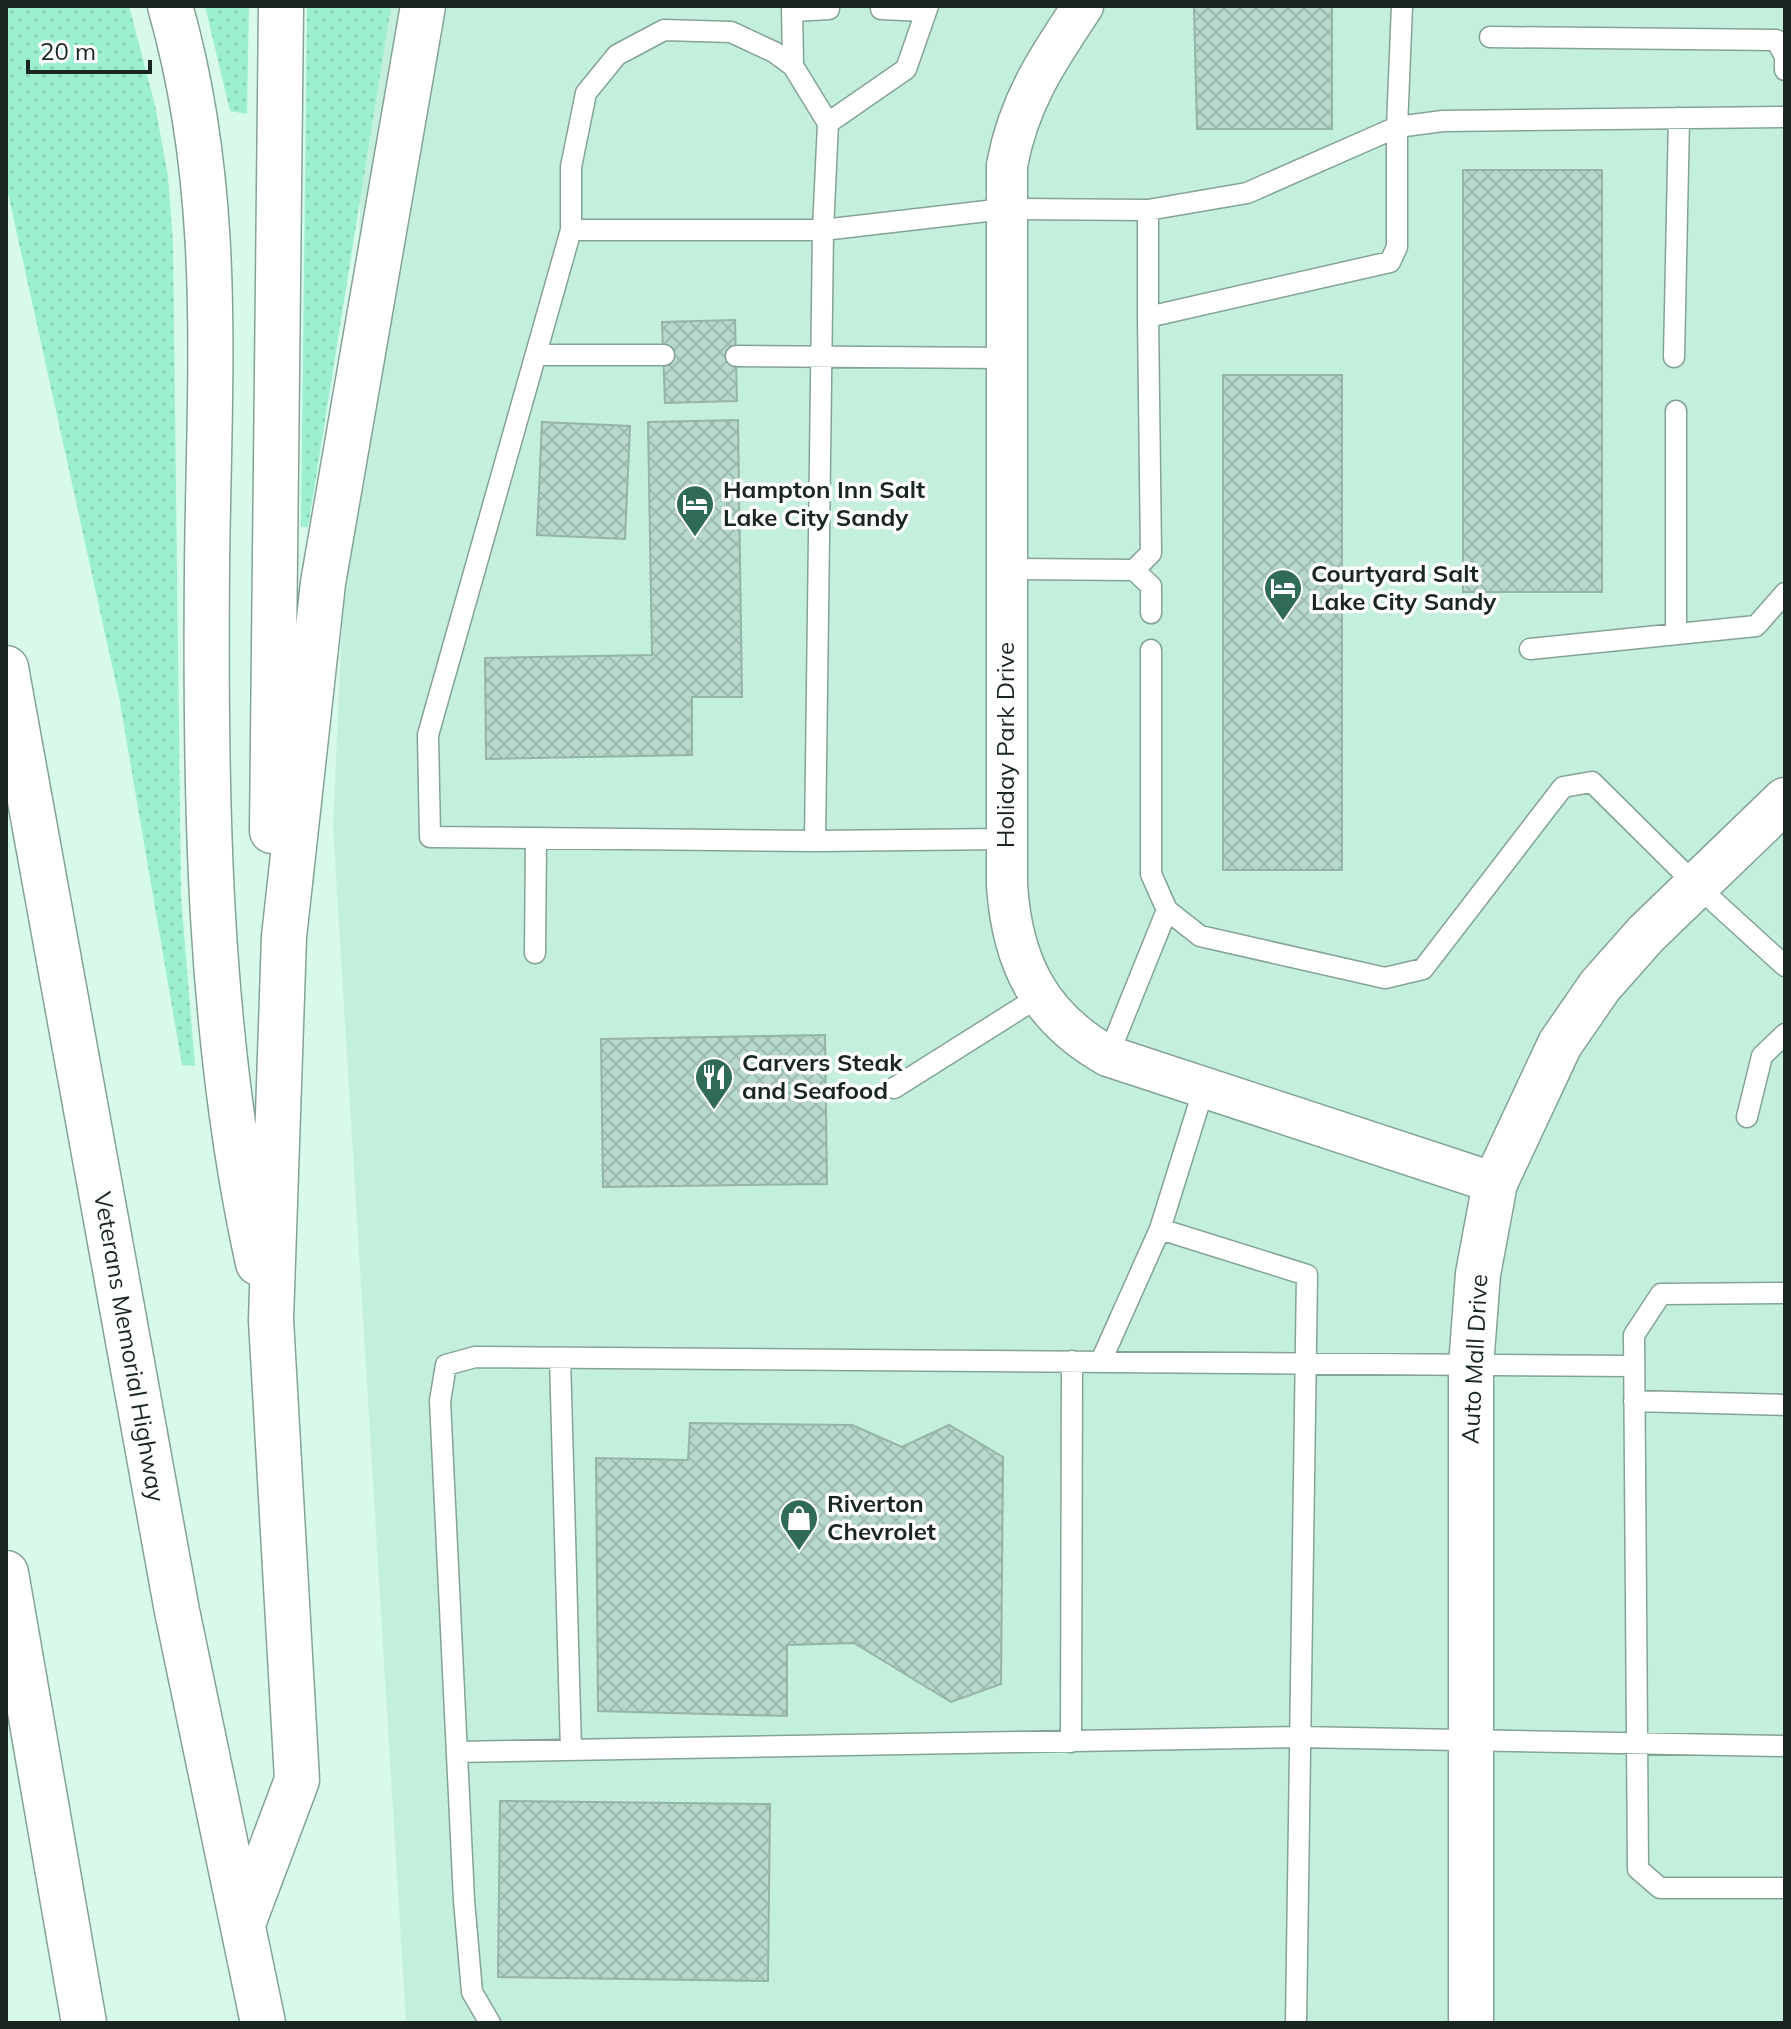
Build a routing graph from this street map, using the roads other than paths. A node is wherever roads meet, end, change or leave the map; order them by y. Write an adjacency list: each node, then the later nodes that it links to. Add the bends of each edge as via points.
1 (170, 6): 55 (main road, via 192,93 208,204 206,659 217,949 241,1183)
2 (281, 6): 43 (main road, via 271,819)
3 (423, 6): 43 (main road, via 323,583)
4 (1083, 6): 17 (street, Holiday Park Drive, via 1026,97 1014,126)
5 (1402, 6): 16 (lane)
6 (792, 8): 8 (lane); 11 (lane)
7 (927, 8): 9 (lane); 15 (lane, via 906,69)
8 (829, 9)
9 (881, 9)
10 (1490, 37): 12 (lane, via 1776,40 1785,56)
11 (793, 66): 15 (lane); 19 (lane, via 731,32 664,30 617,55 586,93 571,167)
12 (1785, 70)
13 (1785, 117): 14 (lane)
14 (1679, 118): 16 (lane, via 1443,121); 26 (lane)
15 (828, 123): 20 (lane)
16 (1397, 127): 18 (lane, via 1247,193); 21 (lane, via 1397,247 1390,262)
17 (1004, 209): 18 (lane); 20 (lane); 27 (street, Holiday Park Drive)
18 (1148, 210): 21 (lane)
19 (571, 230): 20 (lane); 22 (lane)
20 (823, 230): 25 (lane)
21 (1148, 317): 30 (lane, via 1151,553)
22 (536, 355): 23 (lane); 39 (lane, via 428,735 430,837)
23 (664, 355)
24 (736, 356): 25 (lane)
25 (822, 357): 27 (lane); 40 (lane)
26 (1674, 357)
27 (1005, 358): 29 (street, Holiday Park Drive)
28 (1676, 411): 33 (lane)
29 (1005, 569): 30 (lane); 38 (street, Holiday Park Drive)
30 (1134, 570): 32 (lane, via 1151,586)
31 (1785, 593): 33 (lane, via 1756,626)
32 (1151, 613)
33 (1676, 634): 34 (lane)
34 (1530, 649)
35 (1151, 650): 42 (lane, via 1151,874)
36 (6, 668): 73 (main road, Veterans Memorial Highway, via 177,1611)
37 (1785, 800): 41 (main road, Auto Mall Drive)
38 (1006, 839): 40 (lane); 46 (street, Holiday Park Drive, via 1009,926)
39 (536, 840): 40 (lane); 44 (lane)
40 (815, 841)
41 (1696, 885): 42 (lane, via 1592,782 1563,787 1423,969 1385,978 1200,936); 45 (lane); 52 (main road, Auto Mall Drive, via 1592,997 1560,1044)
42 (1167, 910): 48 (lane)
43 (284, 937): 55 (main road)
44 (535, 953)
45 (1785, 966)
46 (1040, 996): 48 (street, Holiday Park Drive, via 1057,1020); 49 (lane)
47 (1785, 1034): 51 (lane, via 1762,1056)
48 (1108, 1056): 50 (street, Holiday Park Drive)
49 (894, 1088)
50 (1204, 1088): 52 (street, Holiday Park Drive); 53 (lane)
51 (1747, 1117)
52 (1495, 1183): 60 (main road, Auto Mall Drive, via 1478,1274)
53 (1160, 1229): 58 (lane); 59 (lane, via 1307,1275)
54 (1785, 1293): 61 (lane, via 1661,1294 1634,1335)
55 (271, 1320): 73 (main road, via 297,1780)
56 (560, 1358): 57 (lane); 70 (lane); 71 (lane, via 475,1357 446,1365 440,1401)
57 (1072, 1361): 58 (lane); 67 (lane)
58 (1101, 1361): 59 (lane)
59 (1306, 1363): 60 (lane); 65 (lane)
60 (1471, 1366): 61 (lane); 66 (main road, Auto Mall Drive)
61 (1634, 1366): 62 (lane)
62 (1634, 1401): 63 (lane); 68 (lane)
63 (1785, 1405)
64 (6, 1573): 74 (main road)
65 (1298, 1737): 66 (lane); 67 (lane); 77 (lane)
66 (1471, 1737): 68 (lane); 78 (main road, Auto Mall Drive)
67 (1071, 1742): 70 (lane)
68 (1636, 1744): 69 (lane); 72 (lane, via 1638,1869 1660,1888)
69 (1785, 1746)
70 (571, 1750): 71 (lane)
71 (457, 1752): 76 (lane, via 472,1992)
72 (1785, 1888)
73 (244, 1921): 75 (main road, Veterans Memorial Highway)
74 (84, 2023)
75 (263, 2023)
76 (490, 2023)
77 (1296, 2023)
78 (1471, 2023)

